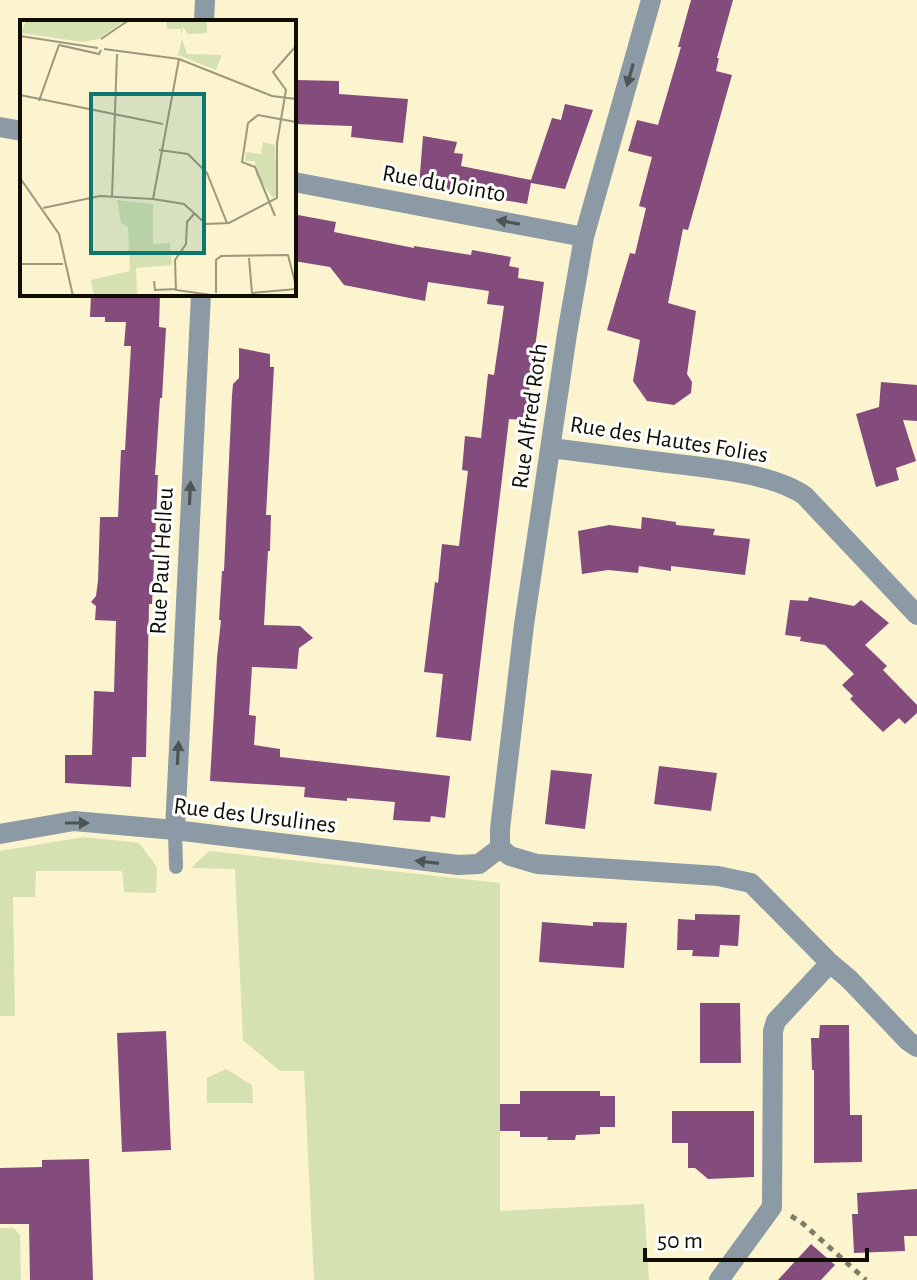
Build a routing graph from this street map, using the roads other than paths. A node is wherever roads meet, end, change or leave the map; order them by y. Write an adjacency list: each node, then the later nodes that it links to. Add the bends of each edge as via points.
1 (205, 0): 3 (street)
2 (651, 0): 7 (street, Rue Alfred Roth, one-way to 7)
3 (204, 20)
4 (0, 127): 5 (street)
5 (20, 131)
6 (296, 182): 7 (street, Rue du Jointo, one-way to 6)
7 (584, 237): 9 (street, Rue Alfred Roth)
8 (201, 296): 11 (street, Rue Paul Helleu, one-way to 8)
9 (551, 448): 10 (street, Rue des Hautes Folies, via 693,466 789,486 805,496); 13 (street, Rue Alfred Roth, via 524,625)
10 (917, 615)
11 (175, 830): 12 (street, Rue des Ursulines, one-way to 11, via 74,821); 13 (street, Rue des Ursulines, one-way to 11, via 479,864 458,865); 14 (lane)
12 (0, 834)
13 (500, 848): 15 (street, via 537,864 718,876 751,883)
14 (176, 867)
15 (830, 963): 16 (street); 17 (street, via 776,1021 772,1207)
16 (917, 1047)
17 (719, 1280)

